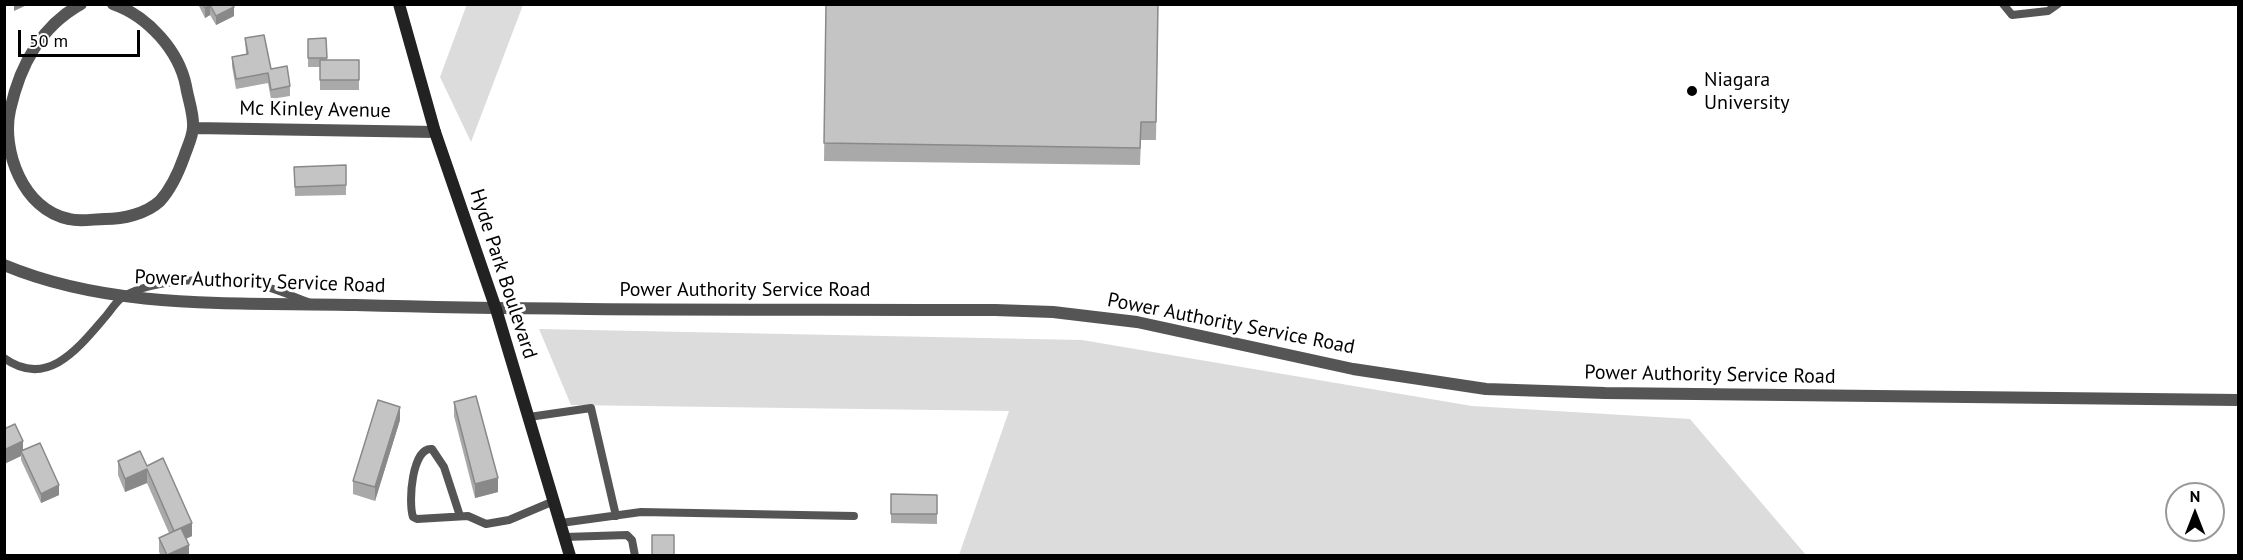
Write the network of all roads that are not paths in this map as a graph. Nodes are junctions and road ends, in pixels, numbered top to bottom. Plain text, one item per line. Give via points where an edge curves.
1 (81, 4) edge
2 (113, 4) edge
3 (399, 4) edge
4 (2003, 4) edge
5 (2058, 4) edge
6 (6, 122) edge
7 (194, 128) junction
8 (435, 132) junction
9 (5, 266) edge
10 (123, 296) junction
11 (315, 304) junction
12 (496, 309) junction
13 (4, 358) edge
14 (2238, 400) edge
15 (529, 417) junction
16 (554, 501) junction
17 (460, 516) junction
18 (616, 516) junction
19 (854, 516) dead end
20 (561, 524) junction
21 (565, 537) junction
22 (570, 555) edge
23 (635, 555) edge

1 - 6 street via 41,36 17,79
2 - 7 street via 145,22 166,43 183,75
3 - 8 main road, Hyde Park Boulevard
4 - 5 lane via 2012,15 2048,10
6 - 7 street via 12,160 23,183 37,204 68,219 126,219 159,201 180,168
7 - 8 street, Mc Kinley Avenue
8 - 12 main road, Hyde Park Boulevard
9 - 10 street, Power Authority Service Road via 69,288
10 - 11 street, Power Authority Service Road
10 - 11 lane via 166,281 251,283
10 - 13 lane via 78,348 54,365 31,369
11 - 12 street, Power Authority Service Road
12 - 14 street, Power Authority Service Road via 1053,312 1164,327 1412,380 1543,392
12 - 15 main road, Hyde Park Boulevard
15 - 16 main road, Hyde Park Boulevard
15 - 18 lane via 591,408
16 - 17 lane via 509,520 486,524
16 - 20 main road, Hyde Park Boulevard
17 - 17 lane via 413,517 410,502 417,461 425,449 432,449 440,460
18 - 19 lane via 692,511
18 - 20 lane
20 - 21 main road, Hyde Park Boulevard
21 - 22 main road, Hyde Park Boulevard
21 - 23 lane via 627,535

